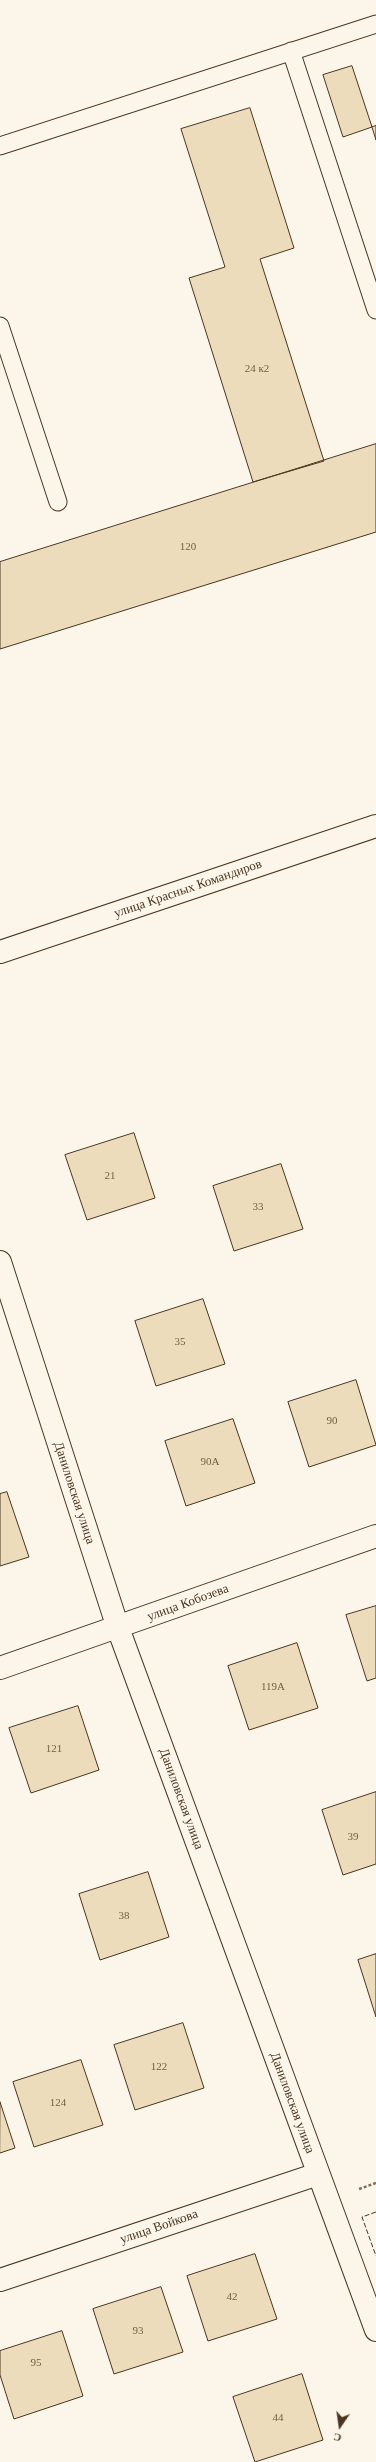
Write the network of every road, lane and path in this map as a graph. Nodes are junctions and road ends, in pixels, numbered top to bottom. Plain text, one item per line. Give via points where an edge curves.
1 (376, 24) edge
2 (291, 52) junction
3 (0, 146) edge
4 (376, 310) edge
5 (0, 326) edge
6 (58, 502) dead end
7 (376, 826) edge
8 (0, 952) edge
9 (0, 1262) edge
10 (376, 1536) edge
11 (118, 1628) junction
12 (0, 1668) edge
13 (318, 2174) junction
14 (0, 2280) edge
15 (376, 2330) edge

1 - 2 lane
2 - 3 lane
2 - 4 lane
5 - 6 lane
7 - 8 street, улица Красных Командиров
9 - 11 street, Даниловская улица
10 - 11 street, улица Кобозева
11 - 12 street, улица Кобозева
11 - 13 street, Даниловская улица
13 - 14 street, улица Войкова
13 - 15 street, Даниловская улица

